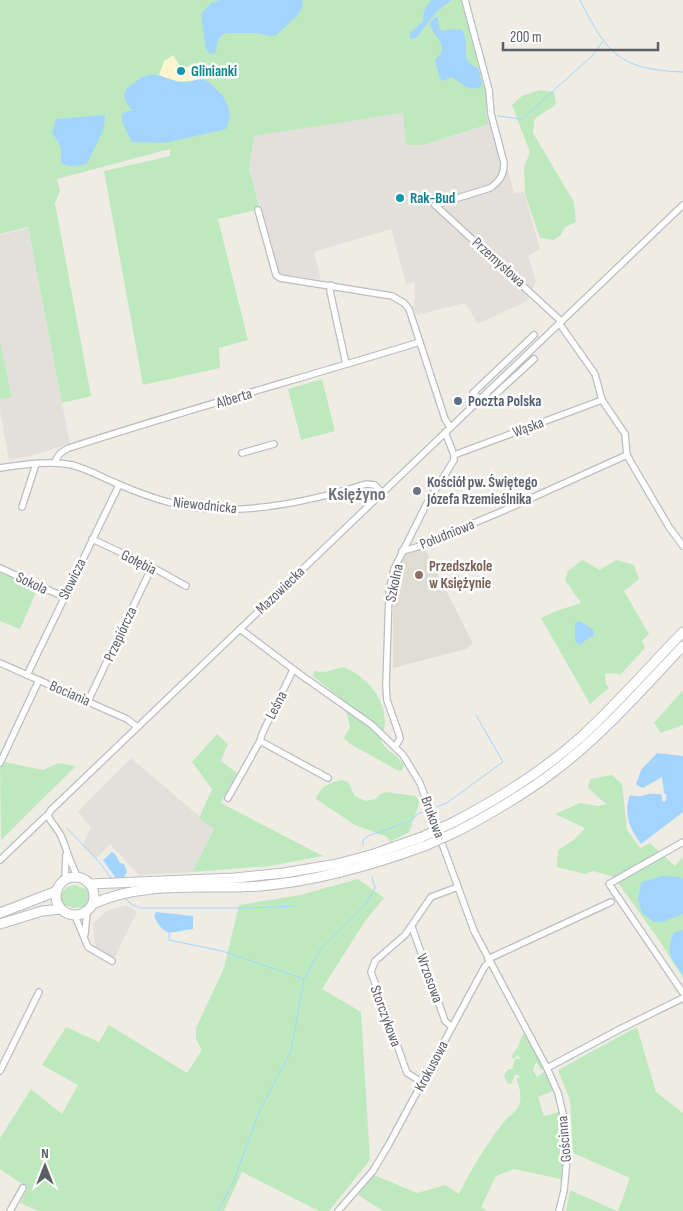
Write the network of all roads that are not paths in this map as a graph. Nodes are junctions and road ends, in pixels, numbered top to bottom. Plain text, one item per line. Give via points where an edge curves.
1 (465, 0) edge
2 (683, 205) edge
3 (258, 210) dead end
4 (331, 285) junction
5 (560, 322) junction
6 (534, 335) dead end
7 (420, 342) junction
8 (534, 359) dead end
9 (346, 364) junction
10 (479, 400) junction
11 (602, 400) junction
12 (450, 427) junction
13 (445, 432) junction
14 (274, 444) dead end
15 (242, 453) dead end
16 (627, 454) junction
17 (454, 455) junction
18 (55, 463) junction
19 (36, 464) junction
20 (0, 468) edge
21 (119, 485) junction
22 (381, 492) junction
23 (22, 508) dead end
24 (92, 539) junction
25 (683, 546) edge
26 (402, 551) junction
27 (152, 567) junction
28 (0, 568) edge
29 (186, 586) dead end
30 (64, 597) junction
31 (240, 629) junction
32 (683, 632) edge
33 (683, 646) edge
34 (0, 663) edge
35 (294, 670) junction
36 (27, 675) junction
37 (39, 680) junction
38 (88, 701) junction
39 (137, 728) junction
40 (260, 740) junction
41 (395, 747) junction
42 (0, 763) edge
43 (328, 778) dead end
44 (228, 798) dead end
45 (48, 815) junction
46 (456, 827) junction
47 (424, 841) junction
48 (683, 842) edge
49 (66, 850) junction
50 (0, 860) edge
51 (78, 877) junction
52 (65, 880) junction
53 (90, 884) junction
54 (458, 887) junction
55 (57, 891) junction
56 (610, 902) dead end
57 (93, 904) junction
58 (61, 909) junction
59 (87, 912) junction
60 (0, 913) edge
61 (75, 916) junction
62 (0, 924) edge
63 (412, 927) junction
64 (85, 939) junction
65 (489, 960) junction
66 (112, 961) dead end
67 (39, 992) dead end
68 (683, 993) edge
69 (683, 998) edge
70 (452, 1027) junction
71 (547, 1068) junction
72 (0, 1071) edge
73 (422, 1082) junction
74 (23, 1188) dead end
75 (10, 1211) edge
76 (338, 1211) edge
77 (559, 1211) edge

1 - 5 street, Przemysłowa via 489,90 504,170 498,183 490,188 435,205
2 - 5 street, Mazowiecka
3 - 4 street via 276,275
4 - 7 street via 398,298 409,309
4 - 9 street
5 - 10 street, Mazowiecka
5 - 11 street, Przemysłowa via 595,374
6 - 10 street via 473,392
7 - 9 street, Alberta
7 - 12 street
8 - 10 street via 485,404
9 - 18 street, Alberta via 68,448 56,457
10 - 12 street, Mazowiecka
11 - 16 street, Przemysłowa via 625,434
11 - 17 street, Wąska
12 - 13 street, Mazowiecka
13 - 17 street
13 - 22 street, Mazowiecka
14 - 15 street
16 - 25 street, Przemysłowa
16 - 26 street, Południowa via 506,510
17 - 26 street, Szkolna via 452,465
18 - 19 street, Niewodnicka
18 - 21 street, Niewodnicka via 81,467
19 - 20 street, Niewodnicka
19 - 23 street
21 - 22 street, Niewodnicka via 183,506 226,509 304,501 366,484 374,485
21 - 24 street, Słowicza
22 - 31 street, Mazowiecka
24 - 27 street, Gołębia
24 - 30 street, Słowicza
26 - 41 street, Szkolna via 389,592 386,686 400,739
27 - 29 street, Gołębia
27 - 38 street, Przepiórcza
28 - 30 street, Sokola
30 - 36 street, Słowicza
31 - 35 street, Brukowa
31 - 39 street, Mazowiecka
32 - 46 main road via 568,748
33 - 46 main road via 613,719 553,773 521,795
34 - 36 street, Bociania
35 - 40 street, Leśna
35 - 41 street, Brukowa via 372,725
36 - 37 street, Bociania
37 - 38 street, Bociania
37 - 42 street
38 - 39 street, Bociania via 127,718
39 - 45 street, Mazowiecka
40 - 43 street
40 - 44 street, Leśna
41 - 54 street, Brukowa via 420,783
45 - 49 street
45 - 50 street, Mazowiecka
46 - 47 main road, bridge
47 - 53 main road via 284,874
47 - 57 main road via 374,864 310,879 260,886 136,891 104,898
48 - 68 street via 609,884
49 - 51 street
49 - 52 street
51 - 52 main road
51 - 53 main road
52 - 55 main road
53 - 57 main road via 95,896
54 - 63 street, Storczykowa via 430,897
54 - 65 street, Brukowa
55 - 58 main road
55 - 60 main road
56 - 65 street
57 - 59 main road
58 - 61 main road
58 - 62 main road via 33,913
59 - 61 main road
59 - 64 street
61 - 64 street
63 - 70 street, Wrzosowa via 445,1021
63 - 73 street, Storczykowa via 375,960 371,972 407,1072
64 - 66 street via 91,950
65 - 70 street, Krokusowa
65 - 71 street, Brukowa
67 - 72 street
69 - 71 street
70 - 73 street, Krokusowa
71 - 77 street, Gościnna via 558,1093 568,1146
73 - 76 street, Krokusowa via 372,1171
74 - 75 street

